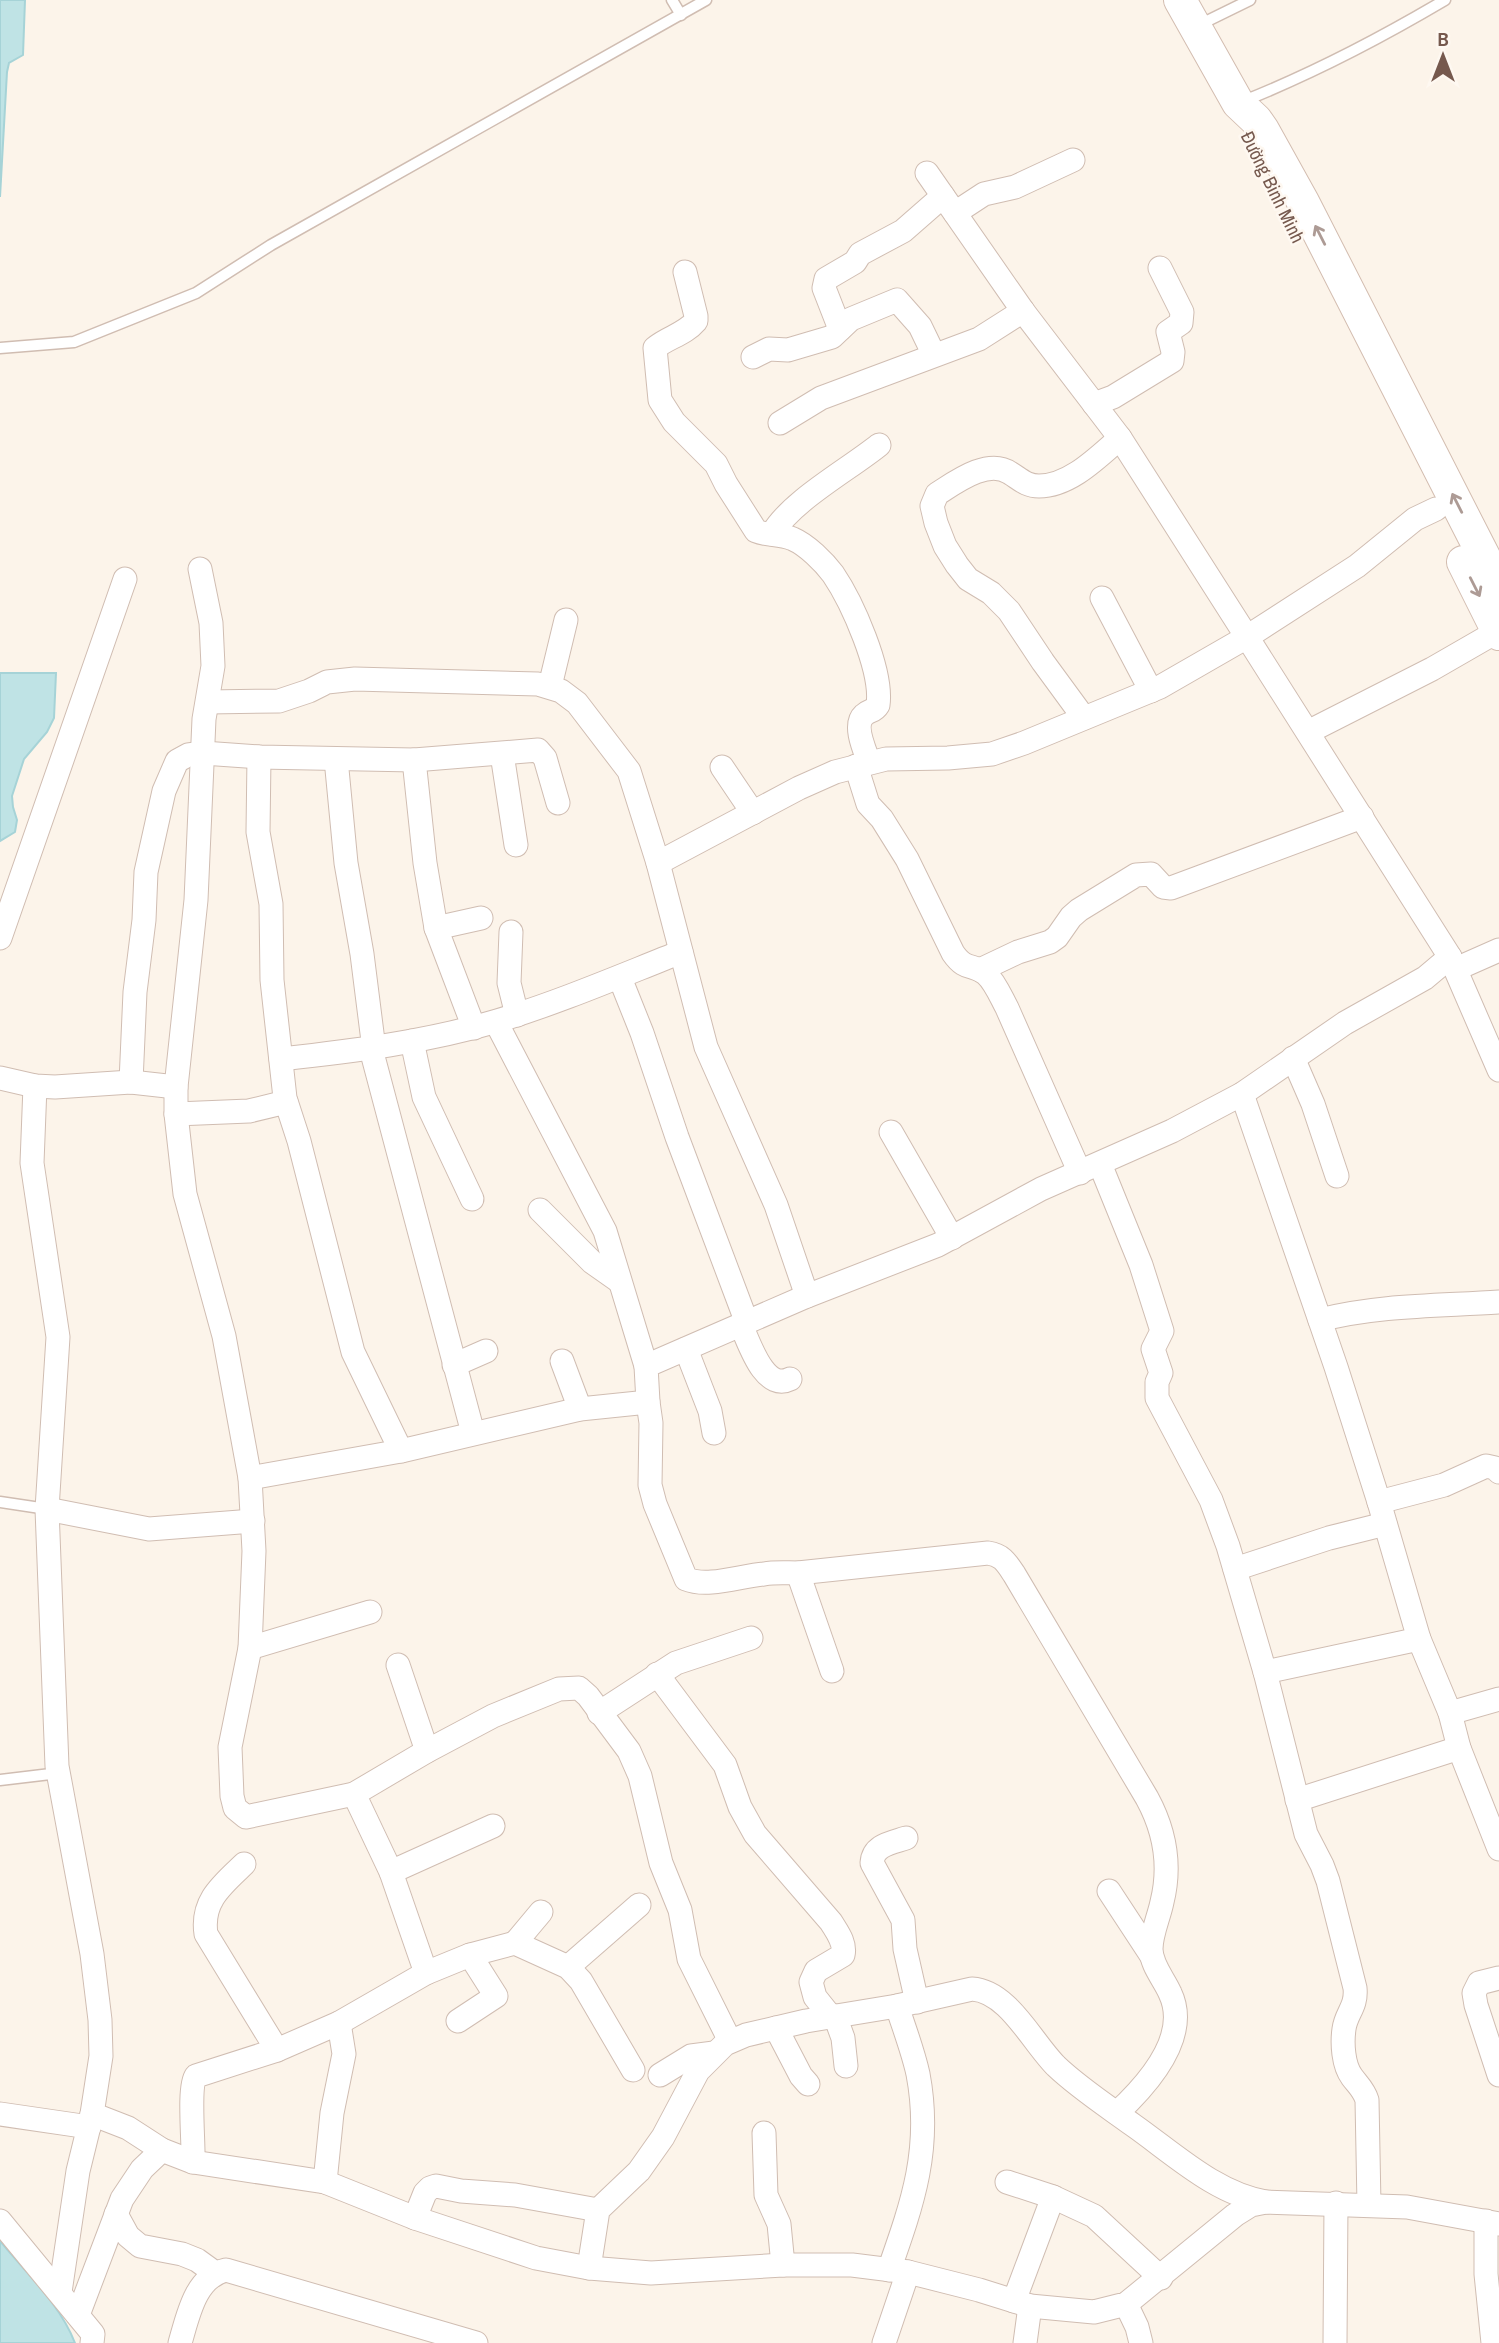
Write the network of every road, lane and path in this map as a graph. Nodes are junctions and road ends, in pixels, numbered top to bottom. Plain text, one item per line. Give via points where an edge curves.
1 (672, 0) edge
2 (706, 0) edge
3 (1250, 0) edge
4 (1445, 0) edge
5 (1187, 14) edge
6 (681, 15) junction
7 (1241, 106) junction
8 (1073, 160) dead end
9 (927, 173) dead end
10 (949, 204) junction
11 (1160, 268) dead end
12 (685, 272) dead end
13 (1023, 311) junction
14 (840, 329) junction
15 (0, 348) edge
16 (934, 355) junction
17 (753, 357) dead end
18 (1094, 404) junction
19 (780, 423) dead end
20 (1120, 438) junction
21 (879, 445) dead end
22 (1436, 509) junction
23 (772, 534) junction
24 (1463, 540) junction
25 (200, 569) dead end
26 (125, 579) dead end
27 (1499, 586) edge
28 (1102, 598) dead end
29 (566, 620) dead end
30 (1498, 632) edge
31 (1247, 637) junction
32 (550, 686) junction
33 (1151, 691) junction
34 (208, 702) junction
35 (1084, 718) junction
36 (1308, 732) junction
37 (202, 753) junction
38 (502, 754) junction
39 (259, 757) junction
40 (336, 759) junction
41 (414, 760) junction
42 (862, 764) junction
43 (722, 767) dead end
44 (558, 803) dead end
45 (753, 813) junction
46 (1362, 817) junction
47 (516, 845) dead end
48 (658, 863) junction
49 (481, 918) dead end
50 (436, 928) junction
51 (511, 932) dead end
52 (0, 938) edge
53 (1499, 950) edge
54 (681, 952) junction
55 (1453, 963) junction
56 (980, 970) junction
57 (620, 978) junction
58 (495, 1021) junction
59 (412, 1041) junction
60 (372, 1049) junction
61 (1293, 1058) junction
62 (281, 1059) junction
63 (1499, 1070) edge
64 (0, 1078) edge
65 (131, 1082) junction
66 (35, 1086) junction
67 (176, 1087) junction
68 (1242, 1094) junction
69 (286, 1101) junction
70 (176, 1114) junction
71 (891, 1132) dead end
72 (1090, 1169) junction
73 (1337, 1177) dead end
74 (471, 1199) dead end
75 (540, 1210) dead end
76 (952, 1238) junction
77 (619, 1281) junction
78 (807, 1297) junction
79 (1499, 1302) edge
80 (1320, 1320) junction
81 (744, 1324) junction
82 (686, 1349) junction
83 (486, 1351) dead end
84 (562, 1361) dead end
85 (454, 1364) junction
86 (646, 1366) junction
87 (790, 1379) dead end
88 (648, 1402) junction
89 (580, 1409) junction
90 (473, 1433) junction
91 (714, 1433) dead end
92 (401, 1451) junction
93 (1499, 1472) edge
94 (250, 1478) junction
95 (0, 1502) edge
96 (47, 1509) junction
97 (1382, 1513) junction
98 (253, 1521) junction
99 (1235, 1569) junction
100 (797, 1573) junction
101 (370, 1612) dead end
102 (751, 1638) dead end
103 (1419, 1639) junction
104 (250, 1648) junction
105 (398, 1665) dead end
106 (832, 1671) dead end
107 (1265, 1672) junction
108 (657, 1674) junction
109 (1499, 1699) edge
110 (599, 1713) junction
111 (1450, 1713) junction
112 (1460, 1748) junction
113 (428, 1751) junction
114 (59, 1773) junction
115 (0, 1780) edge
116 (354, 1794) junction
117 (1297, 1800) junction
118 (494, 1826) dead end
119 (906, 1838) dead end
120 (1499, 1849) edge
121 (244, 1864) dead end
122 (391, 1872) junction
123 (1109, 1891) dead end
124 (639, 1905) dead end
125 (541, 1912) dead end
126 (591, 1938) dead end
127 (515, 1943) junction
128 (470, 1955) junction
129 (1151, 1955) junction
130 (565, 1966) junction
131 (426, 1973) junction
132 (1499, 1978) edge
133 (907, 2004) junction
134 (833, 2017) junction
135 (458, 2021) dead end
136 (339, 2023) junction
137 (776, 2028) junction
138 (723, 2047) junction
139 (277, 2050) junction
140 (846, 2066) dead end
141 (633, 2070) dead end
142 (660, 2075) dead end
143 (1499, 2075) edge
144 (808, 2084) dead end
145 (1117, 2113) junction
146 (0, 2114) edge
147 (91, 2121) junction
148 (764, 2133) dead end
149 (162, 2150) junction
150 (193, 2162) junction
151 (325, 2182) junction
152 (1007, 2182) dead end
153 (1053, 2197) junction
154 (1266, 2202) junction
155 (1336, 2203) junction
156 (1368, 2204) junction
157 (598, 2210) junction
158 (116, 2214) junction
159 (415, 2218) junction
160 (0, 2221) edge
161 (1492, 2223) edge
162 (783, 2265) junction
163 (589, 2269) junction
164 (898, 2271) junction
165 (215, 2273) junction
166 (1161, 2278) junction
167 (60, 2292) junction
168 (1022, 2303) junction
169 (1126, 2304) junction
170 (1494, 2308) edge
171 (78, 2315) junction
172 (92, 2343) edge
173 (180, 2343) edge
174 (476, 2343) edge
175 (884, 2343) edge
176 (1025, 2343) edge
177 (1141, 2343) edge
178 (1335, 2343) edge
179 (1493, 2343) edge

1 - 6 lane
2 - 6 lane
3 - 5 lane
4 - 7 lane
5 - 7 main road
6 - 15 lane via 271,245 196,293 74,342
7 - 22 main road, Đường Binh Minh via 1250,150
24 -> 7 main road, Đường Binh Minh via 1303,202 1263,130
8 - 10 street via 1015,187
9 - 10 street
10 - 13 street
10 - 14 street via 860,254 826,279 824,288
11 - 18 street via 1182,312 1181,323 1168,332 1172,361
12 - 23 street via 696,321 683,334 655,348 660,400 674,422 716,464 752,526 762,534
13 - 16 street via 979,339
13 - 18 street
14 - 16 street via 897,300 920,326
14 - 17 street via 832,337 788,350 769,349
16 - 19 street via 821,398
18 - 20 street
20 - 31 street
20 - 35 street via 1060,482 1029,485 992,467 937,494 933,506 940,534 957,565 1009,611
21 - 23 street via 792,509
22 - 24 main road, Đường Binh Minh
22 - 31 street
23 - 42 street via 794,539 824,565 859,624 873,660 879,699 876,709 860,721
24 - 27 main road, Đường Binh Minh
24 -> 30 main road, Đường Binh Minh
25 - 34 street via 214,647
26 - 52 street
28 - 33 street
29 - 32 street
30 - 36 street
31 - 33 street
31 - 36 street
32 - 34 street via 355,679 327,682 279,701
32 - 48 street via 576,703 625,763
33 - 35 street
34 - 37 street
35 - 42 street via 992,754
36 - 46 street
37 - 39 street
37 - 65 street via 182,757 173,766 146,872
37 - 67 street via 196,900
38 - 41 street
38 - 44 street via 542,752
38 - 47 street
39 - 40 street
39 - 62 street via 258,832 271,904 272,980
40 - 41 street
40 - 60 street
41 - 50 street
42 - 45 street via 818,779
42 - 56 street via 868,804 902,850 960,964
43 - 45 street
45 - 48 street
46 - 55 street
46 - 56 street via 1171,888 1163,887 1152,874 1136,875 1079,910 1057,937
48 - 54 street
49 - 50 street
50 - 58 street
51 - 58 street via 509,983
53 - 55 street
54 - 57 street
54 - 78 street via 706,1047 776,1205
55 - 61 street via 1345,1023
55 - 63 street
56 - 72 street via 994,984
57 - 58 street
57 - 81 street
58 - 59 street
58 - 77 street via 605,1231
59 - 60 street
59 - 74 street via 424,1097
60 - 62 street
60 - 85 street
61 - 68 street
61 - 73 street
62 - 69 street
64 - 66 street
65 - 66 street
65 - 67 street
66 - 96 street via 32,1163 58,1337
67 - 70 street
68 - 72 street
68 - 80 street
69 - 70 street via 249,1111
69 - 92 street via 353,1352
70 - 94 street via 185,1194 224,1336
71 - 76 street
72 - 76 street via 1015,1202
72 - 99 street via 1141,1265 1162,1331 1153,1349 1161,1373 1157,1398 1211,1500
75 - 77 street via 592,1262
76 - 78 street
77 - 86 street
78 - 81 street
79 - 80 street via 1411,1307
80 - 97 street
81 - 82 street
81 - 87 street via 761,1370 778,1380
82 - 86 street
82 - 91 street
83 - 85 street
84 - 89 street
85 - 90 street
86 - 88 street
88 - 89 street
88 - 100 street via 650,1485 686,1579 702,1583
89 - 90 street
90 - 92 street
92 - 94 street
93 - 97 street via 1486,1466
94 - 98 street
95 - 96 lane
96 - 98 street via 149,1529
96 - 114 street
97 - 99 street via 1329,1538
97 - 103 street
98 - 104 street
99 - 107 street
100 - 106 street
100 - 129 street via 988,1553 1004,1558 1147,1798 1162,1832 1166,1881
101 - 104 street
102 - 108 street via 691,1657
103 - 107 street
103 - 111 street
104 - 116 street via 230,1747 229,1779 235,1808 246,1817
105 - 113 street
107 - 117 street
108 - 110 street
108 - 134 street via 725,1765 755,1834 839,1935 842,1955 816,1970 811,1982 815,1997
109 - 111 street
110 - 113 street via 579,1688 558,1689
110 - 138 street via 629,1751 640,1776 661,1863 680,1910 689,1959
111 - 112 street
112 - 117 street
112 - 120 street
113 - 116 street
114 - 115 lane
114 - 147 street via 100,2020 102,2056
116 - 122 street
117 - 156 street via 1306,1835 1330,1888 1355,1988 1356,2002 1344,2030 1345,2061 1367,2100
118 - 122 street
119 - 133 street via 883,1846 873,1854 872,1863 902,1920
121 - 139 street via 208,1904 205,1934
122 - 131 street
123 - 129 street
124 - 130 street
125 - 127 street
126 - 130 street
127 - 128 street
127 - 130 street
128 - 131 street
128 - 135 street via 496,1996
129 - 145 street via 1174,2003 1173,2034 1159,2065
130 - 141 street via 581,1981
131 - 136 street
132 - 143 street via 1479,1983 1474,1993
133 - 134 street
133 - 145 street via 972,1989 996,1996 1057,2067
133 - 164 street via 922,2117 922,2154
134 - 137 street
134 - 140 street via 843,2038
136 - 139 street
136 - 151 street via 344,2054
137 - 138 street via 746,2035
137 - 144 street
138 - 142 street via 691,2056
138 - 157 street via 698,2071 639,2171
139 - 150 street via 207,2071 192,2081
145 - 154 street via 1214,2181
146 - 147 street
147 - 149 street via 128,2128
147 - 167 street via 78,2171
148 - 162 street via 766,2195 779,2224
149 - 150 street
149 - 158 street via 131,2183
150 - 151 street
151 - 159 street
152 - 153 street
153 - 166 street via 1094,2216
153 - 168 street
154 - 155 street
154 - 166 street via 1235,2215
155 - 156 street
155 - 178 street
156 - 161 street
157 - 159 street via 436,2186 425,2193
157 - 163 street
158 - 165 street via 128,2236 140,2246 182,2254
158 - 171 street
159 - 163 street via 536,2258
160 - 167 street
161 - 170 street
162 - 163 street via 651,2273
162 - 164 street via 852,2265
164 - 168 street
164 - 175 street
165 - 173 street via 202,2286
165 - 174 street via 235,2272
166 - 169 street
167 - 171 street
168 - 169 street via 1094,2312
168 - 176 street
169 - 177 street
170 - 179 street
171 - 172 street via 93,2334

